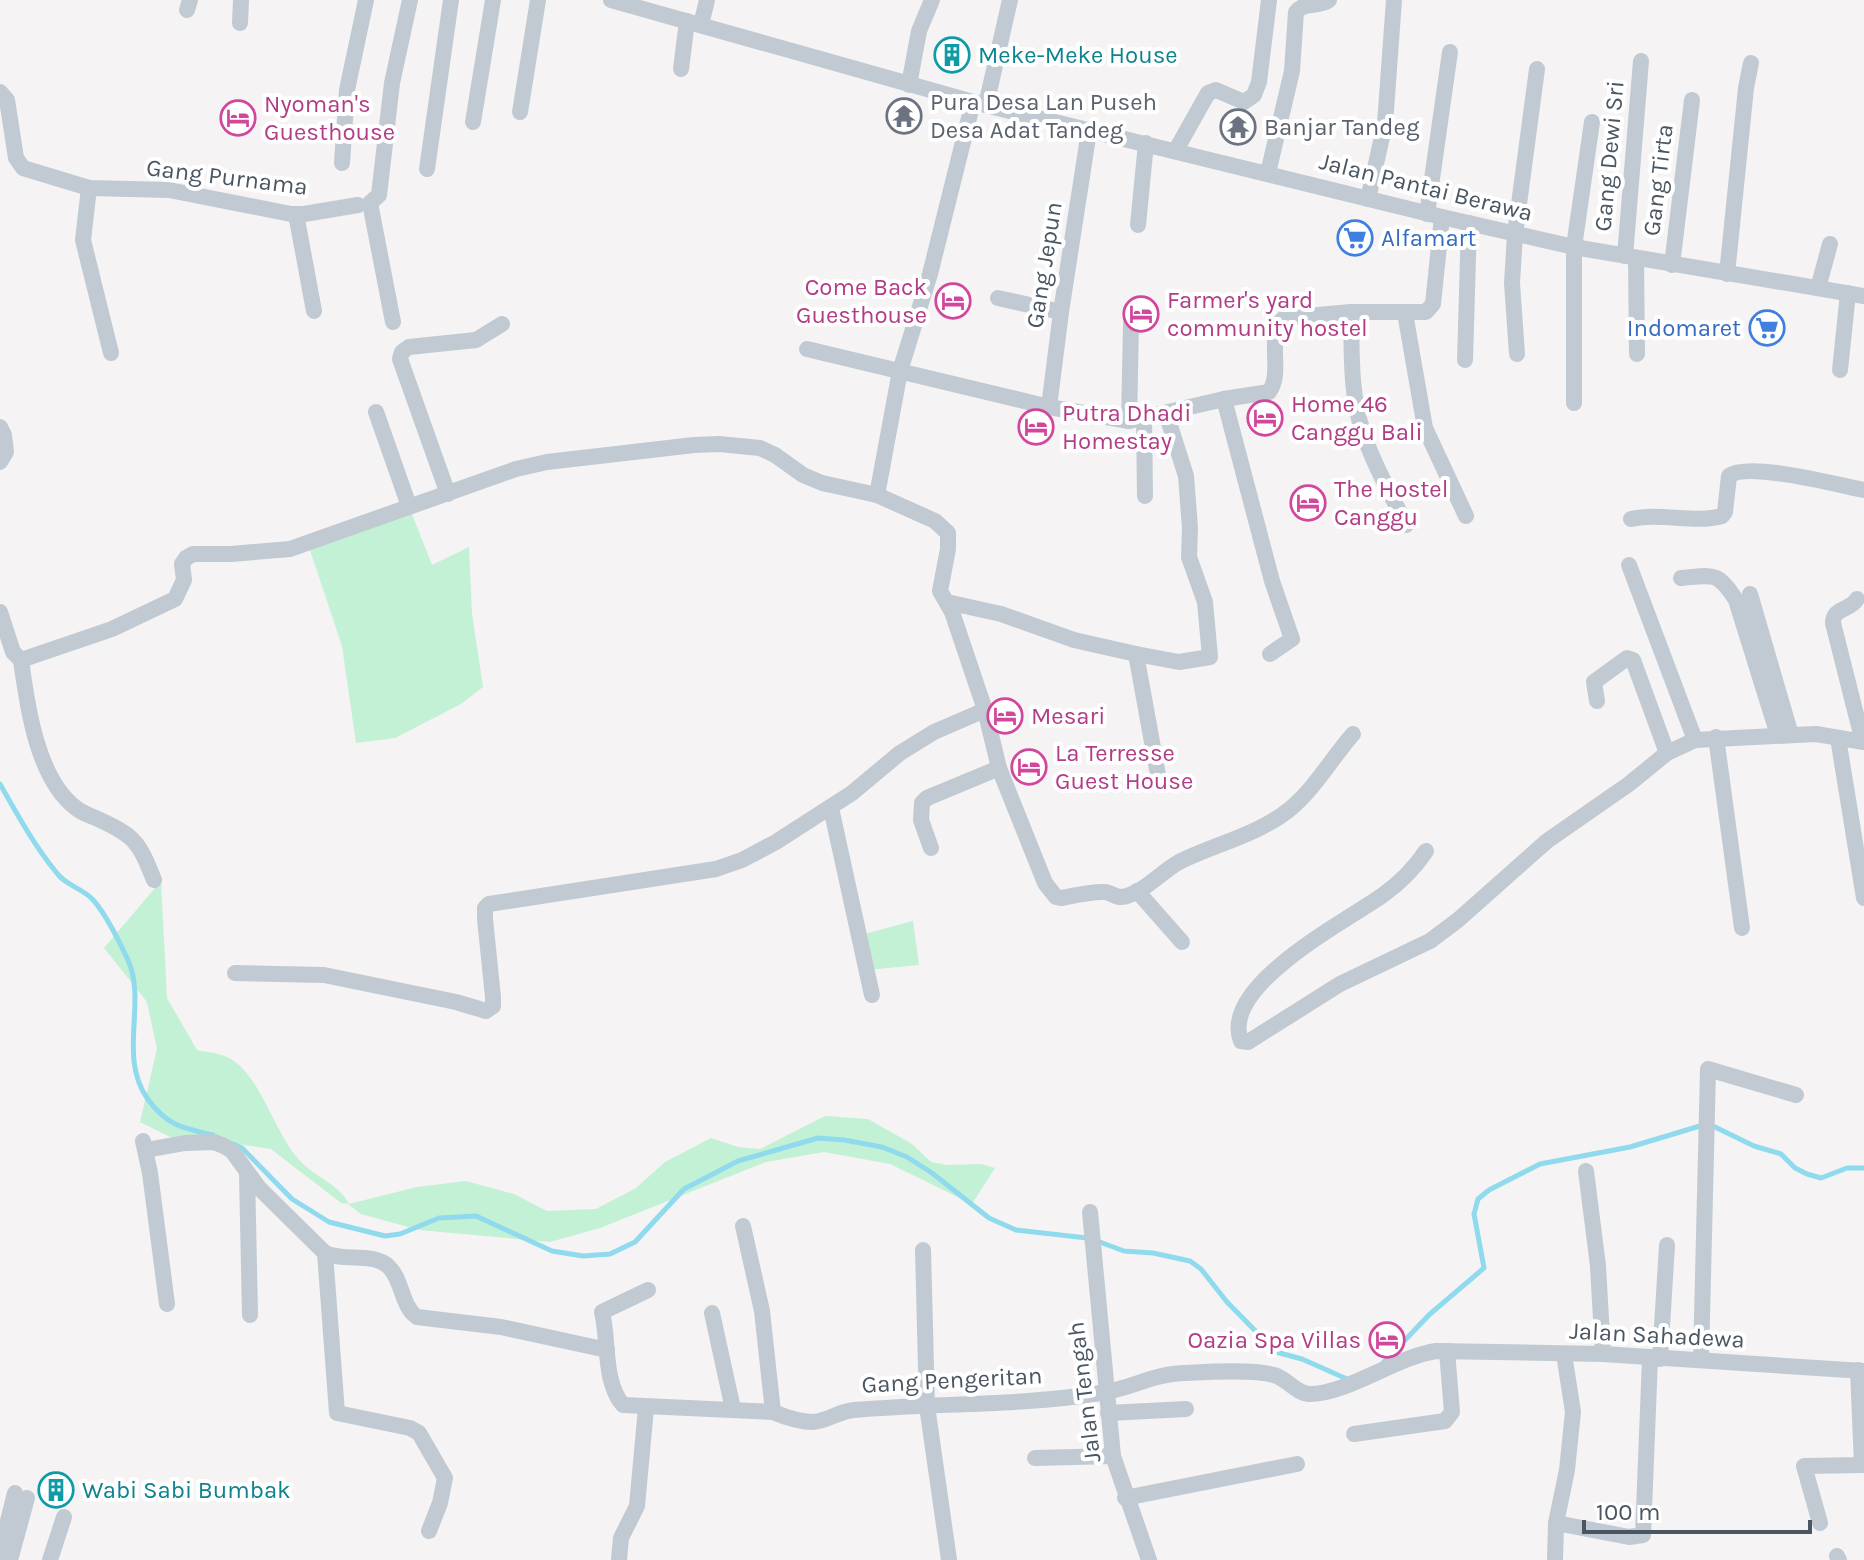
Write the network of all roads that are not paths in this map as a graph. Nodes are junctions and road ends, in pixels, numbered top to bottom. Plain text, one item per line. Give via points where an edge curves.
1 (241, 0) edge
2 (366, 0) edge
3 (410, 0) edge
4 (451, 0) edge
5 (493, 0) edge
6 (538, 0) edge
7 (611, 0) edge
8 (707, 0) edge
9 (932, 0) edge
10 (1010, 0) edge
11 (1269, 0) edge
12 (1329, 0) edge
13 (1394, 0) edge
14 (240, 23) dead end
15 (694, 23) junction
16 (1450, 52) dead end
17 (1641, 61) dead end
18 (1751, 63) dead end
19 (681, 69) dead end
20 (1537, 69) dead end
21 (909, 85) junction
22 (0, 92) edge
23 (1692, 100) dead end
24 (980, 104) junction
25 (520, 112) dead end
26 (473, 122) dead end
27 (1592, 122) dead end
28 (1089, 131) junction
29 (1146, 143) junction
30 (1176, 150) junction
31 (342, 163) dead end
32 (427, 169) dead end
33 (1268, 173) junction
34 (89, 188) junction
35 (1368, 199) junction
36 (358, 205) dead end
37 (296, 214) junction
38 (1435, 216) junction
39 (1469, 223) junction
40 (1138, 225) dead end
41 (1515, 234) junction
42 (1830, 244) dead end
43 (1574, 247) junction
44 (1631, 257) junction
45 (1672, 265) junction
46 (1727, 274) junction
47 (1818, 288) junction
48 (1856, 295) edge
49 (998, 298) dead end
50 (314, 311) dead end
51 (1061, 312) junction
52 (1351, 312) junction
53 (1405, 313) junction
54 (393, 322) dead end
55 (502, 324) dead end
56 (1131, 324) dead end
57 (807, 349) dead end
58 (111, 353) dead end
59 (1517, 354) dead end
60 (1637, 354) dead end
61 (1465, 360) dead end
62 (1840, 370) dead end
63 (900, 371) junction
64 (1224, 399) junction
65 (1574, 403) dead end
66 (1049, 407) junction
67 (376, 412) dead end
68 (1166, 413) junction
69 (1137, 419) junction
70 (0, 427) edge
71 (0, 462) edge
72 (1864, 490) edge
73 (448, 494) junction
74 (877, 495) junction
75 (1145, 496) dead end
76 (409, 506) junction
77 (1466, 516) dead end
78 (1631, 519) dead end
79 (1406, 525) dead end
80 (1629, 565) dead end
81 (1681, 578) dead end
82 (1750, 594) dead end
83 (1857, 599) dead end
84 (947, 602) junction
85 (0, 612) edge
86 (1136, 654) junction
87 (1270, 654) dead end
88 (21, 660) junction
89 (1597, 701) dead end
90 (985, 710) junction
91 (1353, 734) dead end
92 (1784, 735) junction
93 (1716, 737) junction
94 (1838, 738) junction
95 (1695, 740) junction
96 (1864, 742) edge
97 (1667, 753) junction
98 (999, 768) junction
99 (1158, 775) dead end
100 (831, 808) junction
101 (931, 848) dead end
102 (1426, 851) dead end
103 (154, 880) dead end
104 (1137, 891) junction
105 (1864, 898) edge
106 (1742, 928) dead end
107 (1182, 942) dead end
108 (235, 973) dead end
109 (872, 995) dead end
110 (1796, 1095) dead end
111 (1586, 1171) dead end
112 (247, 1173) junction
113 (1090, 1212) dead end
114 (743, 1226) dead end
115 (1667, 1245) dead end
116 (923, 1250) dead end
117 (325, 1253) junction
118 (648, 1290) dead end
119 (167, 1304) dead end
120 (712, 1313) dead end
121 (250, 1315) dead end
122 (607, 1350) junction
123 (1447, 1351) junction
124 (1564, 1354) junction
125 (1603, 1354) junction
126 (1655, 1359) junction
127 (1701, 1360) junction
128 (1861, 1370) edge
129 (1106, 1392) junction
130 (927, 1406) junction
131 (646, 1408) junction
132 (733, 1409) junction
133 (1186, 1409) dead end
134 (773, 1412) junction
135 (1108, 1413) junction
136 (1354, 1434) dead end
137 (1113, 1456) junction
138 (1035, 1458) dead end
139 (1297, 1464) dead end
140 (1125, 1498) junction
141 (64, 1517) dead end
142 (1556, 1523) junction
143 (1820, 1523) dead end
144 (429, 1531) dead end
145 (0, 1553) edge
146 (10, 1560) edge
147 (50, 1560) edge
148 (619, 1560) edge
149 (949, 1560) edge
150 (1149, 1560) edge
151 (1555, 1560) edge

1 - 14 street
2 - 31 street via 347,90
3 - 54 street via 392,83 379,195 370,203
4 - 32 street
5 - 26 street
6 - 25 street
7 - 15 street, Jalan Pantai Berawa
8 - 15 street
9 - 21 street via 919,31
10 - 24 street
11 - 30 street via 1254,95 1244,102 1216,90 1208,93
12 - 33 street via 1296,12 1292,71
13 - 35 street via 1385,124
15 - 19 street
15 - 21 street, Jalan Pantai Berawa
16 - 38 street
17 - 44 street, Gang Dewi Sri
18 - 46 street
20 - 41 street
21 - 24 street, Jalan Pantai Berawa
22 - 34 street, Gang Purnama via 7,100 18,164
23 - 45 street, Gang Tirta
24 - 28 street, Jalan Pantai Berawa
24 - 63 street
27 - 43 street
28 - 29 street, Jalan Pantai Berawa
28 - 51 street, Gang Jepun
29 - 30 street, Jalan Pantai Berawa
29 - 40 street
30 - 33 street, Jalan Pantai Berawa
33 - 35 street, Jalan Pantai Berawa
34 - 37 street, Gang Purnama via 169,190
34 - 58 street via 83,240
35 - 38 street, Jalan Pantai Berawa
36 - 37 street, Gang Purnama
37 - 50 street
38 - 39 street, Jalan Pantai Berawa
38 - 53 street via 1433,304 1426,312
39 - 41 street, Jalan Pantai Berawa
39 - 61 street
41 - 43 street, Jalan Pantai Berawa
41 - 59 street
42 - 47 street
43 - 44 street, Jalan Pantai Berawa
43 - 65 street
44 - 45 street, Jalan Pantai Berawa
44 - 60 street, Gang Dewi Sri
45 - 46 street, Jalan Pantai Berawa
46 - 47 street, Jalan Pantai Berawa
47 - 48 street, Jalan Pantai Berawa
48 - 62 street
49 - 51 street
51 - 66 street, Gang Jepun
52 - 53 street
52 - 64 street via 1280,321 1272,388
52 - 79 street via 1361,426
53 - 77 street via 1425,428
55 - 73 street via 476,340 402,352 402,372
56 - 69 street
57 - 63 street
63 - 66 street
63 - 74 street
64 - 68 street
64 - 87 street via 1292,639
66 - 69 street
67 - 76 street
68 - 69 street
68 - 86 street via 1186,476 1189,557 1205,602 1211,652 1207,659 1179,662
69 - 75 street
70 - 71 street via 6,452
72 - 78 street via 1781,473 1738,472 1729,476 1722,516
73 - 74 street via 547,462 719,444 760,448 822,483
73 - 76 street
74 - 84 street via 935,521 948,533 939,584
76 - 88 street via 290,549 193,554 182,564 184,580 175,599 112,629
80 - 95 street
81 - 92 street via 1713,575 1724,581 1736,600
82 - 92 street
83 - 96 street via 1837,612 1833,623
84 - 86 street
84 - 90 street
85 - 88 street via 13,652
86 - 99 street
88 - 103 street via 40,755 63,795 76,809 139,844
89 - 97 street via 1594,682 1627,658 1633,660
90 - 98 street
90 - 100 street via 900,753
91 - 104 street via 1287,811 1180,862
92 - 93 street
92 - 94 street
93 - 95 street
93 - 106 street
94 - 96 street
94 - 105 street
95 - 97 street
97 - 102 street via 1547,841 1430,941 1340,984 1248,1042 1241,1041 1242,1010 1276,967 1383,896
98 - 101 street via 922,803 921,820
98 - 104 street via 1045,883 1056,897 1103,891 1120,897
100 - 108 street via 742,860 716,869 489,904 485,919 493,1006 486,1011 324,975
100 - 109 street
104 - 107 street
110 - 127 street via 1708,1069
111 - 125 street
112 - 117 street
112 - 119 street via 232,1151 214,1142 144,1145
112 - 121 street
113 - 129 street, Jalan Tengah
114 - 134 street via 762,1311
115 - 126 street
116 - 130 street
117 - 122 street via 387,1265 417,1317 501,1327
117 - 144 street via 337,1413 419,1433 445,1478
118 - 122 street, Gang Pengeritan via 604,1310
120 - 132 street
122 - 131 street, Gang Pengeritan via 619,1402
123 - 124 street, Jalan Sahadewa
123 - 129 street, Jalan Sahadewa via 1417,1355 1309,1394 1267,1373 1157,1376
123 - 136 street via 1452,1412 1445,1421
124 - 125 street, Jalan Sahadewa
124 - 142 street via 1573,1412
125 - 126 street, Jalan Sahadewa
126 - 127 street, Jalan Sahadewa
126 - 142 street via 1643,1535
127 - 128 street, Jalan Sahadewa
128 - 143 street via 1862,1465 1804,1466
129 - 130 street, Gang Pengeritan
129 - 135 street, Jalan Tengah
130 - 134 street, Gang Pengeritan via 850,1410 811,1422
130 - 149 street
131 - 132 street, Gang Pengeritan
131 - 148 street via 637,1506 621,1538
132 - 134 street, Gang Pengeritan
133 - 135 street
135 - 137 street, Jalan Tengah
137 - 138 street
137 - 140 street, Jalan Tengah
139 - 140 street
140 - 150 street, Jalan Tengah
141 - 147 street
142 - 151 street
145 - 146 street via 21,1495

